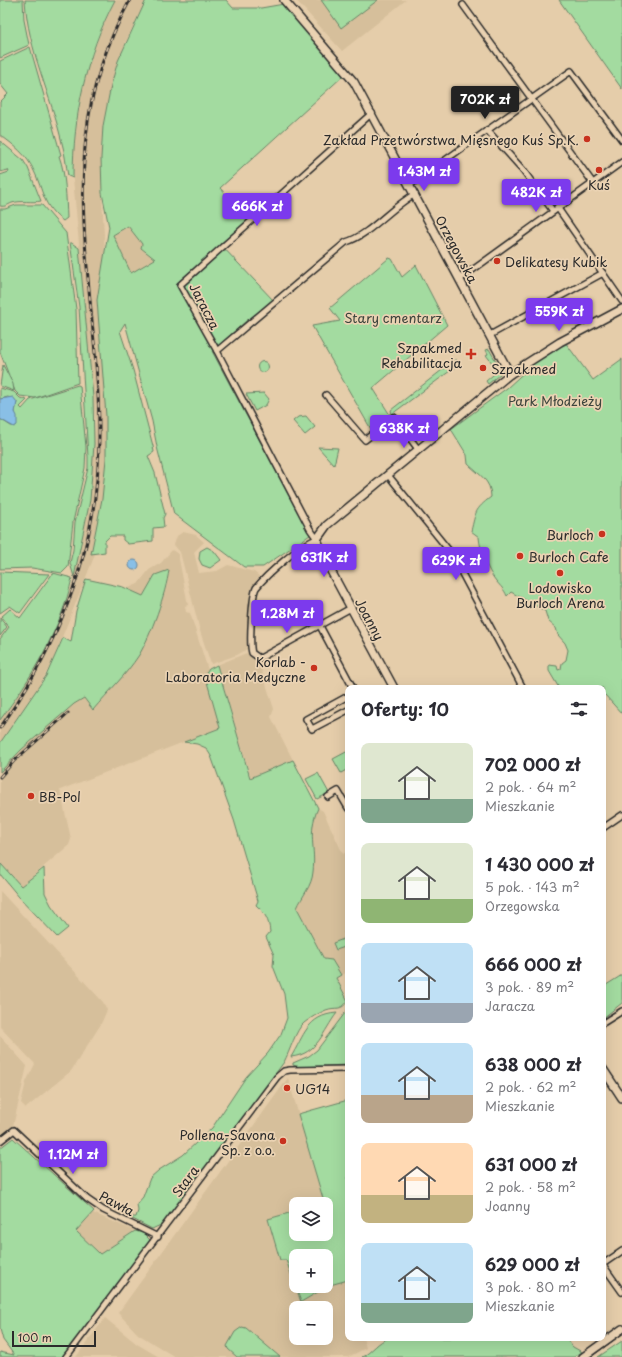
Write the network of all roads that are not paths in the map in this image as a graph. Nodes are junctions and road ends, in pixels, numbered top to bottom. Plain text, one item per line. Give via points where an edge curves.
1 (284, 0) edge
2 (464, 5) dead end
3 (531, 99) junction
4 (372, 113) junction
5 (487, 130) junction
6 (622, 140) edge
7 (622, 162) edge
8 (593, 183) junction
9 (410, 185) junction
10 (415, 194) junction
11 (555, 209) junction
12 (603, 273) junction
13 (460, 279) junction
14 (622, 301) edge
15 (622, 309) edge
16 (490, 335) junction
17 (217, 351) junction
18 (510, 374) junction
19 (326, 394) dead end
20 (418, 449) junction
21 (388, 475) junction
22 (317, 539) junction
23 (351, 608) junction
24 (320, 626) junction
25 (351, 685) edge
26 (392, 685) edge
27 (521, 685) edge
28 (345, 698) edge
29 (345, 712) edge
30 (328, 797) dead end
31 (345, 803) edge
32 (622, 815) edge
33 (606, 826) edge
34 (622, 1010) edge
35 (606, 1022) edge
36 (345, 1069) edge
37 (606, 1074) edge
38 (622, 1098) edge
39 (0, 1141) edge
40 (158, 1237) junction
41 (622, 1251) edge
42 (606, 1263) edge
43 (606, 1269) edge
44 (622, 1292) edge
45 (622, 1329) edge
46 (606, 1340) edge
47 (605, 1341) edge
48 (66, 1357) edge
49 (583, 1357) edge

1 - 4 street, Orzegowska via 347,72
2 - 3 street
3 - 5 street
3 - 6 street via 571,71
3 - 8 street
4 - 9 street, Orzegowska
4 - 17 street, Jaracza via 180,285
5 - 9 street
5 - 11 street
7 - 8 street
8 - 11 street
9 - 10 street, Orzegowska
10 - 13 street, Orzegowska
10 - 17 street via 399,202 357,238 346,242
11 - 12 street
11 - 13 street
12 - 14 street
12 - 16 street
13 - 16 street, Orzegowska
15 - 18 street via 560,342
16 - 18 street, Orzegowska
17 - 22 street
18 - 20 street
19 - 20 street via 365,440 394,417
20 - 21 street
21 - 22 street via 327,525
21 - 27 street via 451,553
22 - 23 street, Joanny via 324,558
22 - 24 street via 300,548 253,593 251,651 254,656 262,657
23 - 24 street
23 - 26 street, Joanny
24 - 25 street
28 - 29 street via 306,719 312,729
30 - 31 street via 338,791
32 - 33 street
34 - 35 street
36 - 40 street, Stara via 290,1070 277,1077
37 - 38 street
39 - 40 street, Pawła via 14,1130 87,1199 103,1210
40 - 48 street, Stara
41 - 42 street
43 - 44 street
45 - 46 street
47 - 49 street

